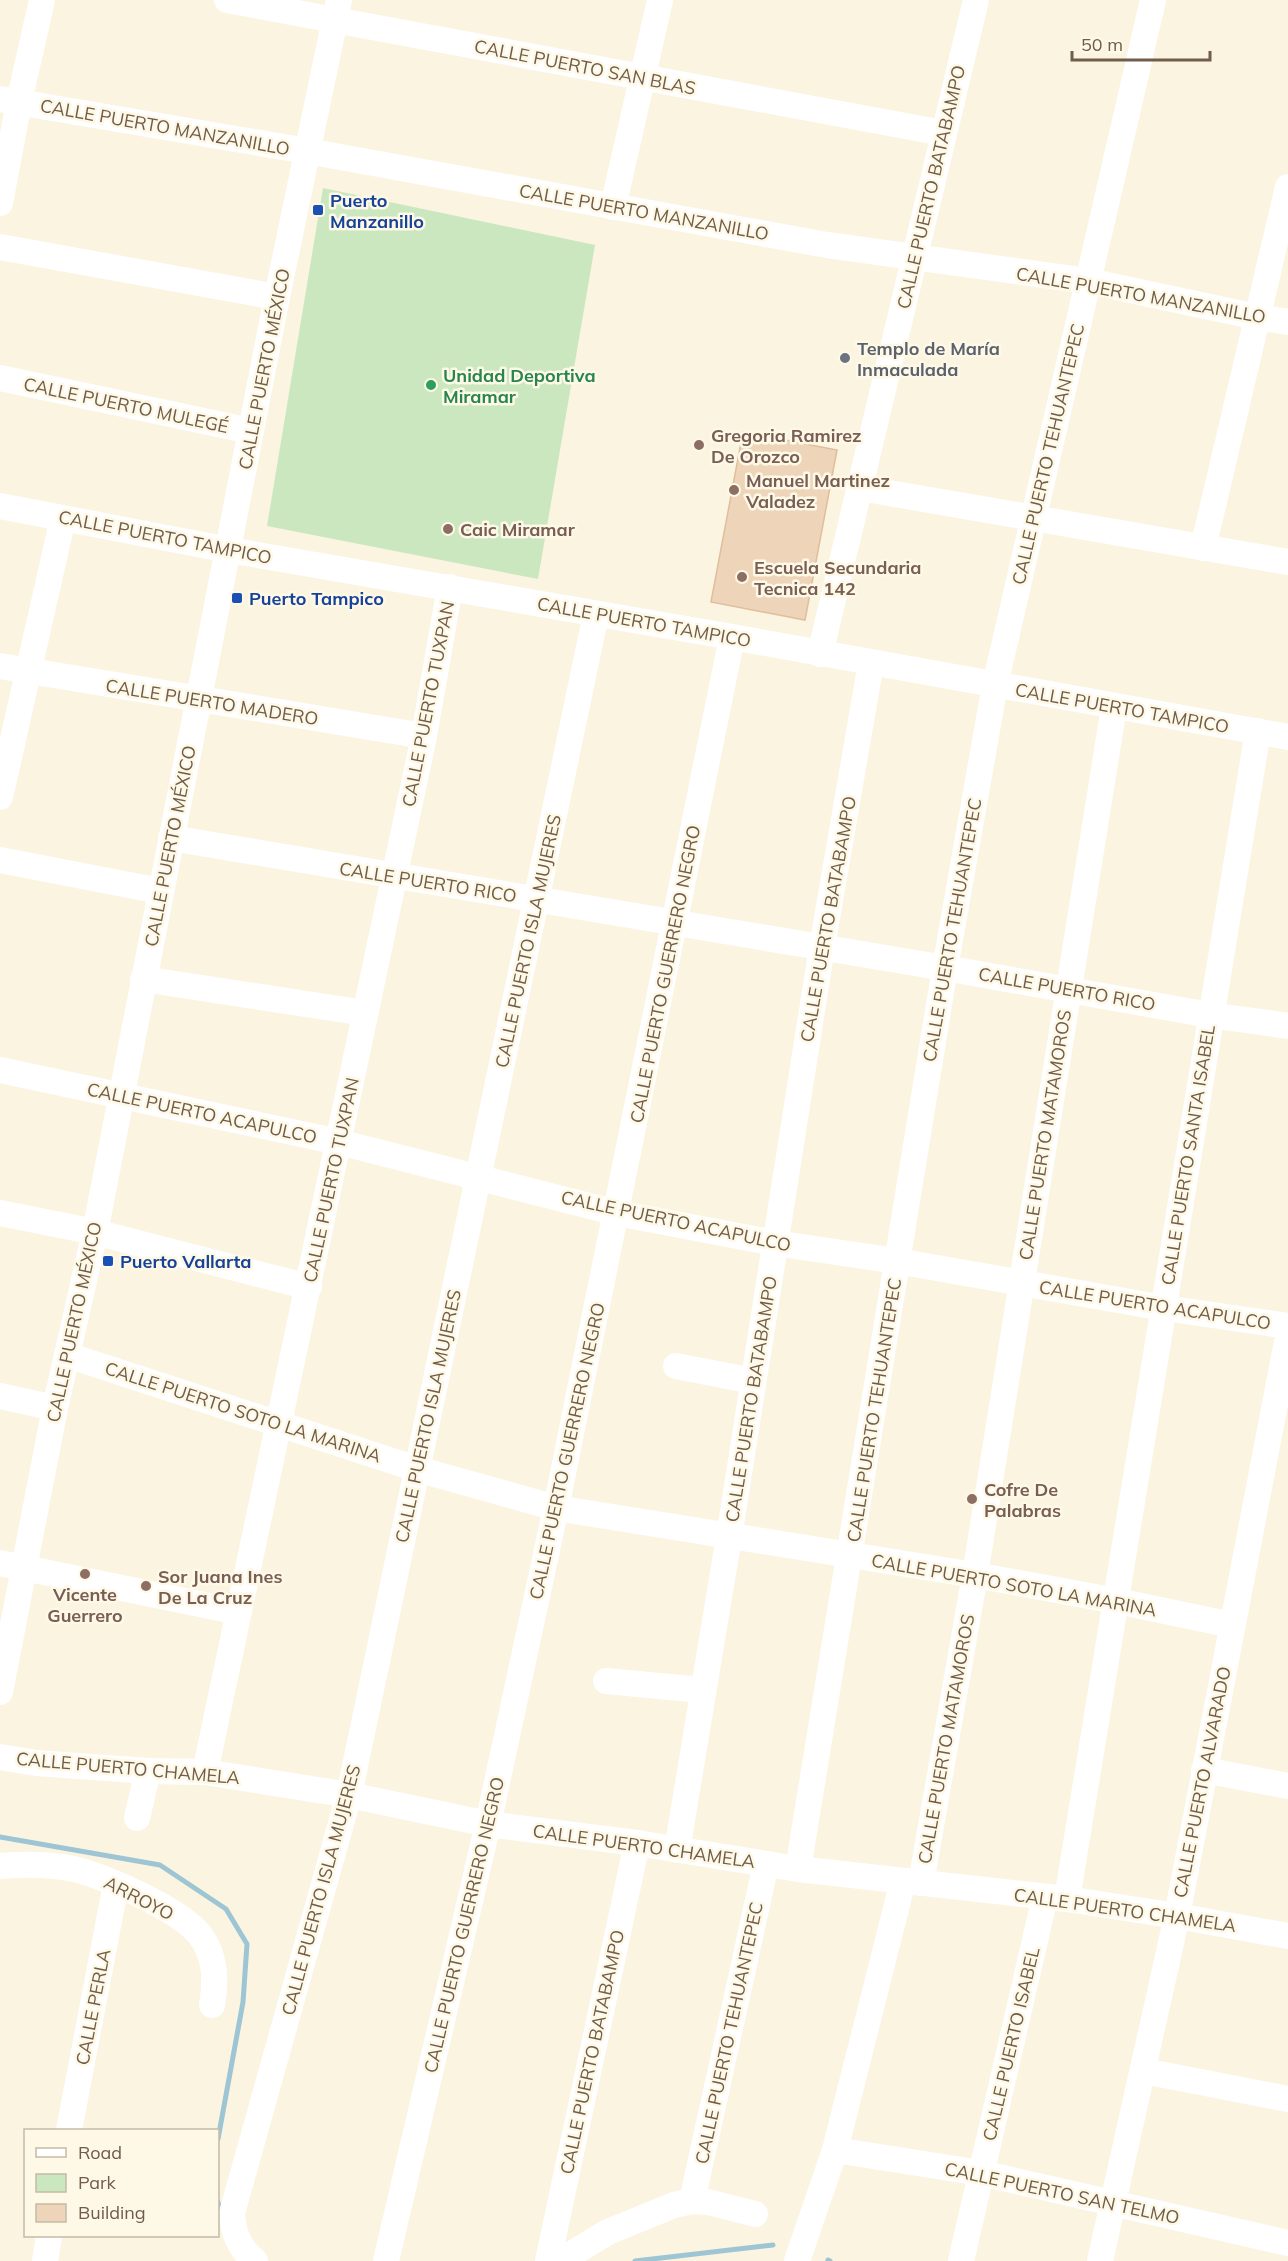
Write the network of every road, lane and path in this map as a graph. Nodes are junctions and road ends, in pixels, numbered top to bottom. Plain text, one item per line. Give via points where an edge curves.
1 (42, 0) edge
2 (227, 0) edge
3 (660, 0) edge
4 (976, 0) edge
5 (1153, 0) edge
6 (337, 9) edge
7 (643, 78) junction
8 (9, 101) edge
9 (943, 133) junction
10 (307, 151) junction
11 (1288, 187) edge
12 (0, 203) edge
13 (613, 207) junction
14 (0, 247) edge
15 (915, 258) junction
16 (1088, 281) junction
17 (277, 297) junction
18 (1257, 317) junction
19 (1288, 322) edge
20 (0, 378) edge
21 (251, 431) junction
22 (860, 488) junction
23 (0, 506) edge
24 (63, 518) junction
25 (1033, 518) junction
26 (1203, 548) junction
27 (228, 550) junction
28 (1288, 562) edge
29 (450, 587) junction
30 (596, 614) junction
31 (732, 637) junction
32 (820, 654) junction
33 (872, 663) junction
34 (0, 666) edge
35 (29, 672) junction
36 (995, 685) junction
37 (200, 700) junction
38 (1114, 707) junction
39 (1258, 731) junction
40 (424, 736) junction
41 (1288, 737) edge
42 (0, 797) edge
43 (171, 838) junction
44 (0, 860) edge
45 (393, 876) junction
46 (160, 891) junction
47 (538, 900) junction
48 (675, 923) junction
49 (822, 947) junction
50 (945, 968) junction
51 (143, 979) junction
52 (1068, 989) junction
53 (365, 1013) junction
54 (1210, 1015) junction
55 (1288, 1026) edge
56 (0, 1070) edge
57 (120, 1096) junction
58 (339, 1142) junction
59 (478, 1176) junction
60 (0, 1213) edge
61 (617, 1213) junction
62 (94, 1232) junction
63 (775, 1243) junction
64 (897, 1261) junction
65 (1020, 1283) junction
66 (309, 1287) junction
67 (1164, 1308) junction
68 (1288, 1326) edge
69 (1288, 1336) edge
70 (67, 1355) junction
71 (676, 1366) dead end
72 (753, 1381) junction
73 (0, 1396) edge
74 (55, 1408) junction
75 (279, 1423) junction
76 (417, 1469) junction
77 (556, 1509) junction
78 (729, 1537) junction
79 (851, 1557) junction
80 (12, 1566) edge
81 (975, 1575) junction
82 (1117, 1601) junction
83 (239, 1612) junction
84 (1232, 1625) junction
85 (606, 1681) dead end
86 (702, 1690) junction
87 (0, 1692) edge
88 (0, 1757) edge
89 (1204, 1770) junction
90 (148, 1771) junction
91 (205, 1772) junction
92 (1288, 1786) edge
93 (349, 1795) junction
94 (137, 1818) dead end
95 (488, 1824) junction
96 (637, 1843) junction
97 (677, 1850) junction
98 (766, 1864) junction
99 (0, 1866) edge
100 (798, 1869) junction
101 (912, 1882) junction
102 (116, 1884) junction
103 (1056, 1898) junction
104 (1177, 1916) junction
105 (1288, 1936) edge
106 (212, 2006) dead end
107 (1144, 2072) junction
108 (1288, 2099) edge
109 (69, 2129) edge
110 (835, 2150) junction
111 (981, 2173) junction
112 (692, 2201) junction
113 (1112, 2204) junction
114 (755, 2214) dead end
115 (50, 2237) edge
116 (1288, 2243) edge
117 (45, 2261) edge
118 (255, 2261) edge
119 (386, 2261) edge
120 (548, 2261) edge
121 (560, 2261) edge
122 (797, 2261) edge
123 (961, 2261) edge
124 (1101, 2261) edge

1 - 8 street
2 - 6 street, CALLE PUERTO SAN BLAS
3 - 7 street
4 - 9 street, CALLE PUERTO BATABAMPO
5 - 16 street, CALLE PUERTO TEHUANTEPEC
6 - 7 street, CALLE PUERTO SAN BLAS
6 - 10 street, CALLE PUERTO MÉXICO
7 - 9 street, CALLE PUERTO SAN BLAS
7 - 13 street
8 - 10 street, CALLE PUERTO MANZANILLO
8 - 12 street
9 - 15 street, CALLE PUERTO BATABAMPO
10 - 13 street, CALLE PUERTO MANZANILLO
10 - 17 street, CALLE PUERTO MÉXICO
11 - 18 street
13 - 15 street, CALLE PUERTO MANZANILLO
14 - 17 street
15 - 16 street, CALLE PUERTO MANZANILLO
15 - 22 street, CALLE PUERTO BATABAMPO
16 - 18 street, CALLE PUERTO MANZANILLO
16 - 25 street, CALLE PUERTO TEHUANTEPEC
17 - 21 street, CALLE PUERTO MÉXICO
18 - 19 street, CALLE PUERTO MANZANILLO
18 - 26 street
20 - 21 street, CALLE PUERTO MULEGÉ
21 - 27 street, CALLE PUERTO MÉXICO
22 - 25 street
22 - 32 street, CALLE PUERTO BATABAMPO
23 - 24 street, CALLE PUERTO TAMPICO
24 - 27 street, CALLE PUERTO TAMPICO
24 - 35 street
25 - 26 street
25 - 36 street, CALLE PUERTO TEHUANTEPEC
26 - 28 street
27 - 29 street, CALLE PUERTO TAMPICO
27 - 37 street, CALLE PUERTO MÉXICO
29 - 30 street, CALLE PUERTO TAMPICO
29 - 40 street, CALLE PUERTO TUXPAN
30 - 31 street, CALLE PUERTO TAMPICO
30 - 47 street, CALLE PUERTO ISLA MUJERES
31 - 32 street, CALLE PUERTO TAMPICO
31 - 48 street, CALLE PUERTO GUERRERO NEGRO
32 - 33 street, CALLE PUERTO TAMPICO
33 - 36 street, CALLE PUERTO TAMPICO
33 - 49 street, CALLE PUERTO BATABAMPO
34 - 35 street, CALLE PUERTO MADERO
35 - 37 street, CALLE PUERTO MADERO
35 - 42 street
36 - 38 street, CALLE PUERTO TAMPICO
36 - 50 street, CALLE PUERTO TEHUANTEPEC
37 - 40 street, CALLE PUERTO MADERO
37 - 43 street, CALLE PUERTO MÉXICO
38 - 39 street, CALLE PUERTO TAMPICO
38 - 52 street, CALLE PUERTO MATAMOROS
39 - 41 street, CALLE PUERTO TAMPICO
39 - 54 street, CALLE PUERTO SANTA ISABEL
40 - 45 street, CALLE PUERTO TUXPAN
43 - 45 street, CALLE PUERTO RICO
43 - 46 street, CALLE PUERTO MÉXICO
44 - 46 street
45 - 47 street, CALLE PUERTO RICO
45 - 53 street, CALLE PUERTO TUXPAN
46 - 51 street, CALLE PUERTO MÉXICO
47 - 48 street, CALLE PUERTO RICO
47 - 59 street, CALLE PUERTO ISLA MUJERES
48 - 49 street, CALLE PUERTO RICO
48 - 61 street, CALLE PUERTO GUERRERO NEGRO
49 - 50 street, CALLE PUERTO RICO
49 - 63 street, CALLE PUERTO BATABAMPO
50 - 52 street, CALLE PUERTO RICO
50 - 64 street, CALLE PUERTO TEHUANTEPEC
51 - 53 street
51 - 57 street, CALLE PUERTO MÉXICO
52 - 54 street, CALLE PUERTO RICO
52 - 65 street, CALLE PUERTO MATAMOROS
53 - 58 street, CALLE PUERTO TUXPAN
54 - 55 street, CALLE PUERTO RICO
54 - 67 street, CALLE PUERTO SANTA ISABEL
56 - 57 street, CALLE PUERTO ACAPULCO
57 - 58 street, CALLE PUERTO ACAPULCO
57 - 62 street, CALLE PUERTO MÉXICO
58 - 59 street, CALLE PUERTO ACAPULCO
58 - 66 street, CALLE PUERTO TUXPAN
59 - 61 street, CALLE PUERTO ACAPULCO
59 - 76 street, CALLE PUERTO ISLA MUJERES
60 - 62 street
61 - 63 street, CALLE PUERTO ACAPULCO
61 - 77 street, CALLE PUERTO GUERRERO NEGRO
62 - 66 street
62 - 70 street, CALLE PUERTO MÉXICO
63 - 64 street, CALLE PUERTO ACAPULCO
63 - 72 street, CALLE PUERTO BATABAMPO
64 - 65 street, CALLE PUERTO ACAPULCO
64 - 79 street, CALLE PUERTO TEHUANTEPEC
65 - 67 street, CALLE PUERTO ACAPULCO
65 - 81 street, CALLE PUERTO MATAMOROS
66 - 75 street, CALLE PUERTO TUXPAN
67 - 68 street, CALLE PUERTO ACAPULCO
67 - 82 street, CALLE PUERTO SANTA ISABEL
69 - 84 street, CALLE PUERTO ALVARADO
70 - 74 street, CALLE PUERTO MÉXICO
70 - 75 street, CALLE PUERTO SOTO LA MARINA
71 - 72 street
72 - 78 street, CALLE PUERTO BATABAMPO
73 - 74 street
74 - 80 street, CALLE PUERTO MÉXICO
75 - 76 street, CALLE PUERTO SOTO LA MARINA
75 - 83 street, CALLE PUERTO TUXPAN
76 - 77 street, CALLE PUERTO SOTO LA MARINA
76 - 93 street, CALLE PUERTO ISLA MUJERES
77 - 78 street, CALLE PUERTO SOTO LA MARINA
77 - 95 street, CALLE PUERTO GUERRERO NEGRO
78 - 79 street, CALLE PUERTO SOTO LA MARINA
78 - 86 street, CALLE PUERTO BATABAMPO
79 - 81 street, CALLE PUERTO SOTO LA MARINA
79 - 100 street, CALLE PUERTO TEHUANTEPEC
80 - 83 street
80 - 87 street, CALLE PUERTO MÉXICO
81 - 82 street, CALLE PUERTO SOTO LA MARINA
81 - 101 street, CALLE PUERTO MATAMOROS
82 - 84 street, CALLE PUERTO SOTO LA MARINA
82 - 103 street, CALLE PUERTO SANTA ISABEL
83 - 91 street, CALLE PUERTO TUXPAN
84 - 89 street, CALLE PUERTO ALVARADO
85 - 86 street
86 - 97 street, CALLE PUERTO BATABAMPO
88 - 90 street, CALLE PUERTO CHAMELA
89 - 92 street
89 - 104 street, CALLE PUERTO ALVARADO
90 - 91 street, CALLE PUERTO CHAMELA
90 - 94 street
91 - 93 street, CALLE PUERTO CHAMELA
93 - 95 street, CALLE PUERTO CHAMELA
93 - 118 street, CALLE PUERTO ISLA MUJERES via 232,2213 233,2230 240,2245
95 - 96 street, CALLE PUERTO CHAMELA
95 - 119 street, CALLE PUERTO GUERRERO NEGRO
96 - 97 street, CALLE PUERTO CHAMELA
96 - 120 street, CALLE PUERTO BATABAMPO
97 - 98 street, CALLE PUERTO CHAMELA
98 - 100 street, CALLE PUERTO CHAMELA
98 - 112 street, CALLE PUERTO TEHUANTEPEC
99 - 102 street, ARROYO via 26,1864 73,1869
100 - 101 street, CALLE PUERTO CHAMELA
101 - 103 street, CALLE PUERTO CHAMELA
101 - 110 street, CALLE PUERTO MATAMOROS
102 - 106 street, ARROYO via 166,1908 199,1933 212,1962
102 - 109 street, CALLE PERLA
103 - 104 street, CALLE PUERTO CHAMELA
103 - 111 street, CALLE PUERTO ISABEL
104 - 105 street, CALLE PUERTO CHAMELA
104 - 107 street, CALLE PUERTO ALVARADO
107 - 108 street
107 - 113 street, CALLE PUERTO ALVARADO
110 - 111 street, CALLE PUERTO SAN TELMO
110 - 122 street, CALLE PUERTO MATAMOROS
111 - 113 street, CALLE PUERTO SAN TELMO
111 - 123 street, CALLE PUERTO ISABEL
112 - 114 street
112 - 121 street via 608,2232
113 - 116 street, CALLE PUERTO SAN TELMO
113 - 124 street, CALLE PUERTO ALVARADO
115 - 117 street

